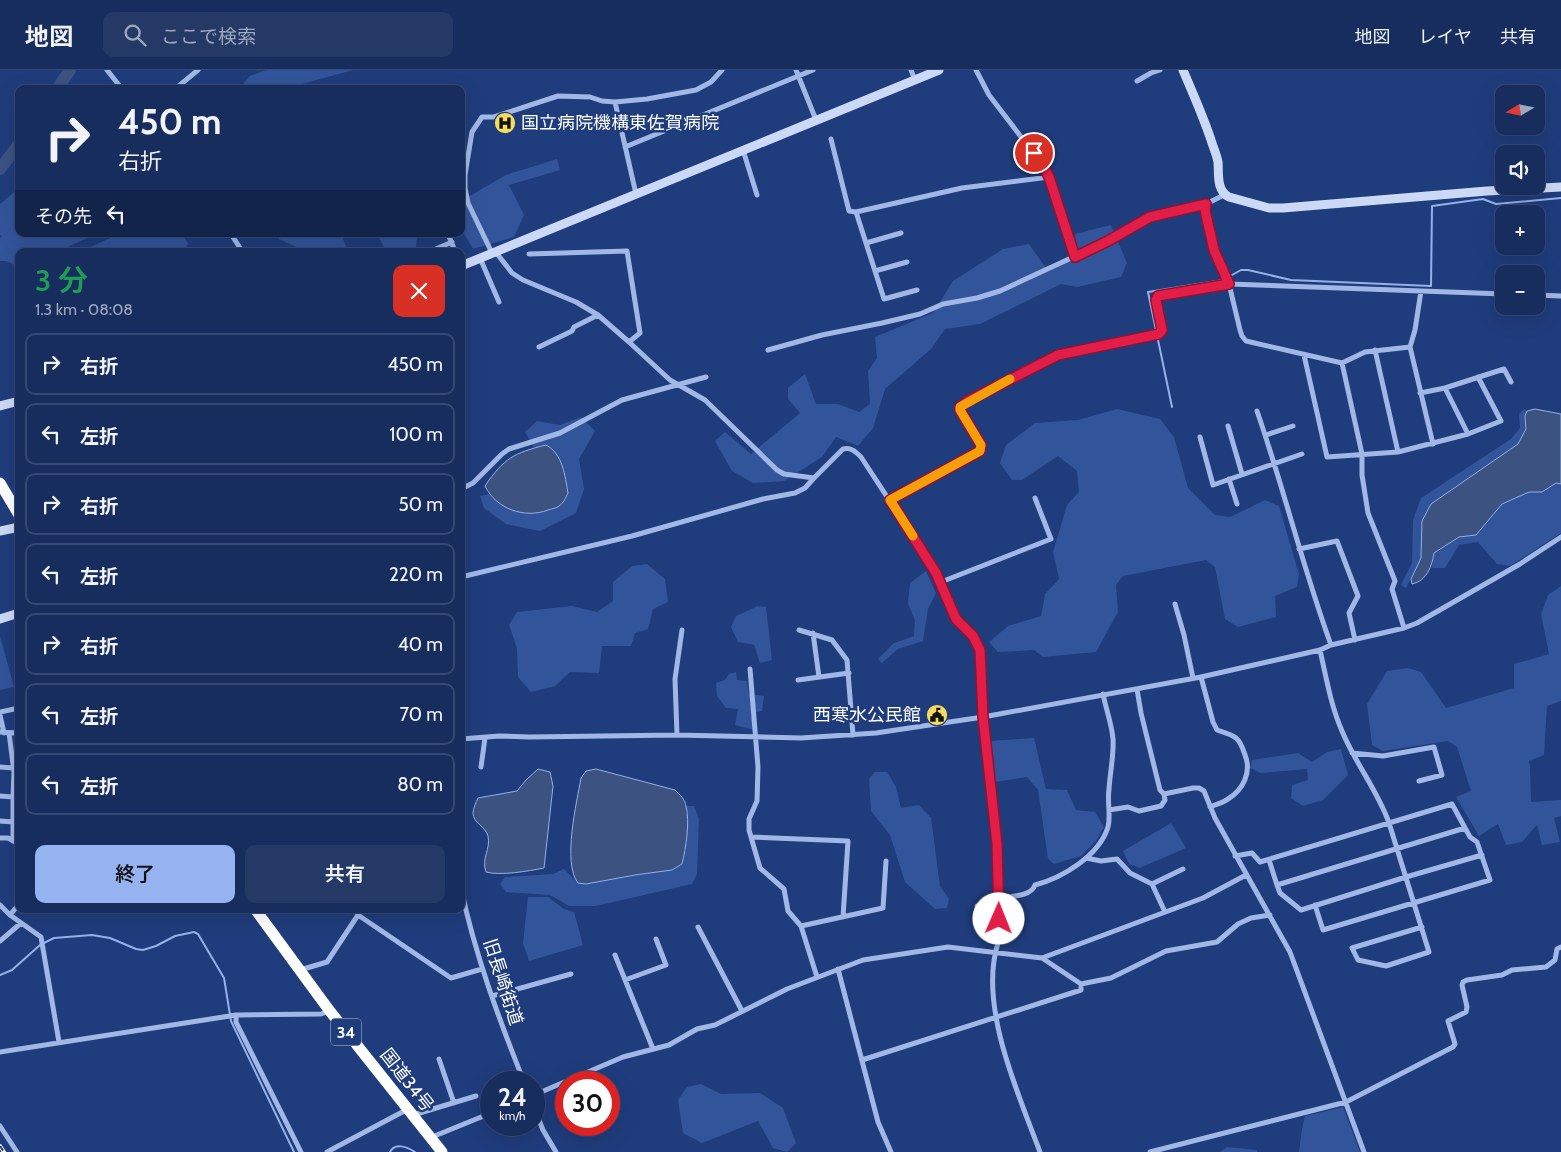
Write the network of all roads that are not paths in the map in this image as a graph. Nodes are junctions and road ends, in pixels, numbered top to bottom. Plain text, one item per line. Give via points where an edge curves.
1 (107, 70) edge
2 (198, 70) edge
3 (722, 70) edge
4 (796, 70) edge
5 (813, 70) edge
6 (911, 70) edge
7 (939, 70) edge
8 (976, 70) edge
9 (1160, 70) edge
10 (1183, 70) edge
11 (798, 76) junction
12 (915, 80) junction
13 (1137, 81) dead end
14 (119, 85) edge
15 (180, 85) edge
16 (615, 102) junction
17 (816, 120) junction
18 (831, 139) dead end
19 (625, 147) junction
20 (743, 150) junction
21 (1049, 177) junction
22 (1561, 187) edge
23 (636, 194) junction
24 (757, 195) dead end
25 (1224, 195) junction
26 (1206, 204) junction
27 (856, 212) junction
28 (901, 233) dead end
29 (232, 237) edge
30 (450, 237) edge
31 (452, 242) junction
32 (866, 243) junction
33 (240, 248) edge
34 (438, 248) edge
35 (455, 248) edge
36 (492, 253) junction
37 (529, 254) dead end
38 (1075, 257) junction
39 (480, 258) junction
40 (907, 262) dead end
41 (465, 264) edge
42 (875, 271) junction
43 (1229, 284) junction
44 (917, 290) dead end
45 (1421, 291) junction
46 (1495, 294) edge
47 (1545, 295) edge
48 (1561, 296) edge
49 (499, 302) dead end
50 (598, 315) junction
51 (629, 342) junction
52 (1410, 346) junction
53 (538, 347) dead end
54 (768, 350) dead end
55 (1375, 350) junction
56 (1304, 355) junction
57 (1342, 363) junction
58 (706, 377) dead end
59 (1478, 377) junction
60 (1511, 382) dead end
61 (679, 384) junction
62 (1445, 388) junction
63 (1420, 393) junction
64 (15, 402) edge
65 (0, 406) edge
66 (1257, 412) dead end
67 (1228, 426) dead end
68 (1294, 426) dead end
69 (1468, 434) junction
70 (1266, 435) junction
71 (1200, 437) dead end
72 (1432, 444) junction
73 (1398, 452) junction
74 (1302, 454) dead end
75 (1362, 454) junction
76 (1275, 462) junction
77 (1242, 474) junction
78 (814, 478) junction
79 (1229, 479) junction
80 (0, 483) edge
81 (465, 487) edge
82 (1035, 498) dead end
83 (890, 500) junction
84 (1237, 504) dead end
85 (15, 508) edge
86 (15, 528) edge
87 (0, 531) edge
88 (1561, 537) edge
89 (1299, 549) junction
90 (465, 576) edge
91 (941, 582) junction
92 (1175, 604) dead end
93 (15, 614) edge
94 (0, 619) edge
95 (1404, 628) junction
96 (682, 630) dead end
97 (799, 630) dead end
98 (813, 633) junction
99 (1355, 640) junction
100 (1331, 645) junction
101 (1320, 650) junction
102 (750, 669) dead end
103 (849, 673) junction
104 (1201, 676) junction
105 (819, 677) junction
106 (1193, 678) junction
107 (798, 680) dead end
108 (1137, 689) junction
109 (1103, 694) junction
110 (15, 709) edge
111 (0, 713) edge
112 (983, 717) junction
113 (4, 733) edge
114 (678, 735) junction
115 (853, 736) junction
116 (485, 738) junction
117 (756, 738) junction
118 (465, 739) edge
119 (1352, 753) junction
120 (0, 767) edge
121 (481, 767) dead end
122 (15, 771) edge
123 (1419, 781) dead end
124 (1164, 794) junction
125 (0, 796) edge
126 (13, 797) junction
127 (1210, 807) junction
128 (1109, 810) junction
129 (0, 821) edge
130 (13, 822) junction
131 (1389, 823) junction
132 (1465, 828) junction
133 (0, 838) edge
134 (751, 838) junction
135 (13, 841) joint
136 (1397, 848) junction
137 (1482, 855) junction
138 (1235, 856) junction
139 (1086, 858) junction
140 (1269, 860) junction
141 (886, 861) dead end
142 (1183, 869) dead end
143 (1246, 875) junction
144 (1406, 877) junction
145 (1152, 884) junction
146 (1277, 885) junction
147 (999, 898) junction
148 (1414, 902) junction
149 (0, 905) edge
150 (1314, 905) junction
151 (977, 906) dead end
152 (465, 907) edge
153 (999, 907) junction
154 (15, 909) edge
155 (1165, 912) junction
156 (258, 913) edge
157 (10, 915) junction
158 (1270, 915) junction
159 (843, 917) junction
160 (21, 923) junction
161 (801, 926) junction
162 (698, 927) dead end
163 (1422, 927) junction
164 (656, 939) dead end
165 (0, 940) edge
166 (1561, 947) edge
167 (995, 953) junction
168 (615, 955) dead end
169 (1042, 958) junction
170 (482, 969) junction
171 (838, 969) junction
172 (299, 970) junction
173 (571, 974) dead end
174 (818, 977) junction
175 (625, 980) junction
176 (1082, 984) junction
177 (492, 996) junction
178 (329, 1010) junction
179 (742, 1011) junction
180 (236, 1015) junction
181 (996, 1017) junction
182 (59, 1042) junction
183 (653, 1049) junction
184 (0, 1052) edge
185 (439, 1059) dead end
186 (862, 1060) junction
187 (520, 1071) edge
188 (545, 1090) edge
189 (476, 1096) dead end
190 (1346, 1102) junction
191 (454, 1103) junction
192 (410, 1112) junction
193 (480, 1118) edge
194 (0, 1126) edge
195 (545, 1133) edge
196 (430, 1138) junction
197 (18, 1152) edge
198 (301, 1152) edge
199 (327, 1152) edge
200 (442, 1152) edge
201 (556, 1152) edge
202 (891, 1152) edge
203 (1040, 1152) edge
204 (1150, 1152) edge
205 (1364, 1152) edge

1 - 14 street
2 - 15 street
3 - 16 street via 711,82 696,90
4 - 11 street
5 - 11 street
6 - 12 street
7 - 12 main road
8 - 21 street via 989,95
9 - 13 street
10 - 25 main road via 1207,126
11 - 17 street
11 - 19 street
12 - 17 main road
16 - 19 street
16 - 36 street via 558,96 482,117 472,132 465,188 468,203
17 - 20 main road
18 - 27 street via 848,211
19 - 23 street
20 - 23 main road
20 - 24 street
21 - 27 street via 962,188
21 - 38 street
22 - 25 main road via 1283,208 1269,208
23 - 36 main road
25 - 26 street
26 - 38 street via 1150,217
26 - 43 street via 1214,250
27 - 32 street
28 - 32 street
29 - 33 street
30 - 31 street
31 - 34 street
31 - 35 street
32 - 42 street
36 - 39 main road
36 - 50 street via 523,280
37 - 51 street via 627,251 640,333
38 - 54 street via 977,298
39 - 41 main road
39 - 49 street
40 - 42 street
42 - 44 street via 884,299
43 - 45 street
43 - 56 street via 1240,330 1246,341
43 - 83 street via 1158,296 1162,330 1157,334 1058,355 968,401 960,410 981,445 980,451
45 - 46 street
45 - 52 street
47 - 48 street
50 - 51 street
50 - 53 street
51 - 61 street via 670,380
52 - 55 street
52 - 63 street
55 - 57 street
55 - 73 street
56 - 57 street
56 - 75 street via 1327,457
57 - 75 street
58 - 61 street
59 - 60 street via 1504,369
59 - 62 street
59 - 69 street via 1501,421
61 - 78 street via 705,400 777,470
61 - 81 street via 622,400 560,432 509,449 473,484
62 - 63 street
62 - 69 street
63 - 72 street
64 - 65 main road
66 - 70 street
67 - 77 street
68 - 70 street
69 - 72 street
70 - 76 street
71 - 79 street via 1213,485
72 - 73 street
73 - 75 street
74 - 76 street
75 - 95 street via 1368,513 1395,581 1392,589
76 - 77 street
76 - 89 street
77 - 79 street
78 - 83 street via 847,448 861,456
78 - 90 street via 795,493
79 - 84 street
80 - 85 highway
82 - 91 street via 1051,540
83 - 91 street
86 - 87 main road
88 - 95 street via 1520,564
89 - 99 street via 1336,541 1358,596 1349,613
89 - 100 street
91 - 112 street via 956,619 973,636 980,650
92 - 106 street
93 - 94 main road
95 - 99 street
96 - 114 street via 675,679
97 - 98 street
98 - 103 street via 832,640 848,660
98 - 105 street
99 - 100 street
100 - 101 street
101 - 104 street
101 - 119 street via 1341,730
102 - 117 street
103 - 105 street
103 - 115 street
104 - 106 street
104 - 127 street via 1217,730 1235,737 1248,766 1237,790 1227,800
105 - 107 street
106 - 108 street
108 - 109 street
108 - 124 street via 1140,713 1160,790
109 - 112 street
109 - 128 street via 1113,739
110 - 111 street
111 - 113 street
112 - 115 street
112 - 147 street via 994,805
113 - 122 street
114 - 116 street
114 - 117 street
115 - 117 street
116 - 118 street
116 - 121 street
117 - 134 street via 757,801 749,820
119 - 123 street via 1383,756 1434,747 1442,775
119 - 131 street via 1384,807
120 - 122 street
122 - 126 street
124 - 127 street via 1199,788 1204,791
124 - 128 street via 1161,806 1139,811 1128,807
125 - 126 street
126 - 130 street
127 - 138 street
128 - 139 street via 1108,828
129 - 130 street
130 - 135 street
131 - 132 street via 1452,804
131 - 136 street
131 - 140 street
132 - 136 street
132 - 137 street via 1477,842
133 - 135 street
134 - 159 street via 848,841
134 - 161 street via 760,868 784,889 788,911
136 - 144 street
136 - 146 street
137 - 144 street
137 - 148 street via 1490,880
138 - 140 street via 1252,853 1260,862
138 - 143 street
139 - 145 street via 1116,859 1130,873
139 - 147 street via 1050,881 1035,885 1030,893
140 - 146 street
141 - 159 street via 883,908
142 - 145 street
143 - 155 street via 1203,898
143 - 158 street
144 - 148 street
144 - 150 street
145 - 155 street
146 - 150 street via 1280,893 1300,910
147 - 153 street
148 - 150 street via 1323,930
148 - 163 street
149 - 157 street
151 - 153 street
152 - 170 street, 旧長崎街道
153 - 167 street
154 - 157 street
155 - 169 street
156 - 172 highway, 国道34号 / 34
157 - 160 street
158 - 176 street via 1238,924 1217,942 1166,951 1111,978
158 - 190 street via 1290,952
159 - 161 street
160 - 165 street
160 - 182 street via 42,937
161 - 174 street
162 - 179 street
163 - 163 street via 1429,952 1386,966 1358,960 1352,948
164 - 175 street via 666,965
166 - 190 street via 1557,949 1556,960 1546,967 1512,970 1463,982 1466,1012 1448,1021 1455,1044 1453,1047
167 - 169 street
167 - 171 street via 933,948 863,960
167 - 181 street via 991,981
168 - 175 street
169 - 176 street
170 - 172 street via 451,978 358,915 327,962
170 - 177 street, 旧長崎街道
171 - 174 street
171 - 186 street
172 - 178 highway, 国道34号 / 34
173 - 177 street
174 - 179 street
175 - 183 street
176 - 181 street via 1081,990
177 - 187 street, 旧長崎街道
178 - 180 street via 321,1014
178 - 192 highway, 国道34号 / 34
179 - 183 street via 669,1045
180 - 182 street
180 - 198 street via 236,1022
181 - 186 street
181 - 203 street via 1004,1052
182 - 184 street
183 - 188 street via 623,1057
185 - 191 street
186 - 202 street via 878,1122
189 - 191 street
190 - 204 street
190 - 205 street
191 - 192 street
192 - 196 highway, 国道34号 / 34
192 - 199 street
193 - 196 street
194 - 197 street
195 - 201 street
196 - 200 highway, 国道34号 / 34

